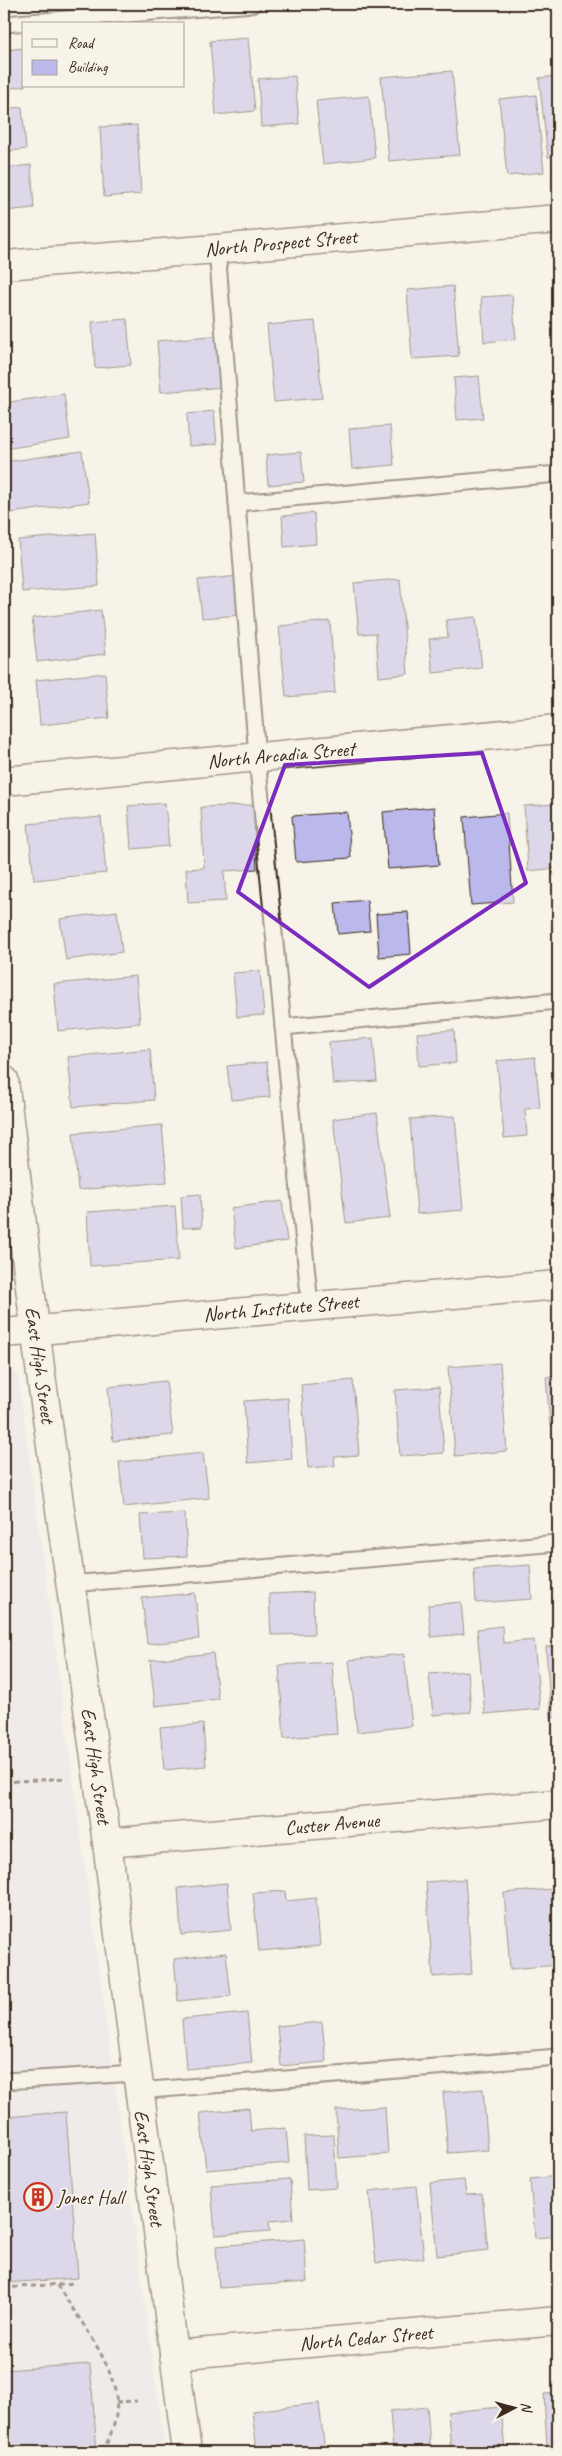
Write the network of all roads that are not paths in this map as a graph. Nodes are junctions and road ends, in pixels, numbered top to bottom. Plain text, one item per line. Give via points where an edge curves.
1 (253, 4) edge
2 (194, 6) edge
3 (22, 22) edge
4 (25, 22) edge
5 (4, 24) edge
6 (558, 219) edge
7 (217, 249) junction
8 (4, 265) edge
9 (558, 474) edge
10 (237, 503) junction
11 (558, 729) edge
12 (257, 757) junction
13 (4, 781) edge
14 (558, 1001) edge
15 (283, 1027) junction
16 (4, 1080) edge
17 (558, 1285) edge
18 (310, 1306) junction
19 (35, 1330) junction
20 (4, 1332) edge
21 (558, 1543) edge
22 (70, 1584) junction
23 (558, 1804) edge
24 (106, 1843) junction
25 (558, 2057) edge
26 (4, 2081) edge
27 (137, 2082) junction
28 (558, 2321) edge
29 (174, 2355) junction
30 (187, 2452) edge

1 - 2 lane
2 - 4 lane
3 - 5 lane
6 - 7 street, North Prospect Street
7 - 8 street, North Prospect Street
7 - 10 lane
9 - 10 lane
10 - 12 lane
11 - 12 street, North Arcadia Street
12 - 13 street, North Arcadia Street
12 - 15 lane
14 - 15 lane
15 - 18 lane
16 - 19 street, East High Street
17 - 18 street, North Institute Street
18 - 19 street, North Institute Street
19 - 20 street, North Institute Street
19 - 22 street, East High Street
21 - 22 lane
22 - 24 street, East High Street
23 - 24 street, Custer Avenue
24 - 27 street, East High Street
25 - 27 lane
26 - 27 lane
27 - 29 street, East High Street
28 - 29 street, North Cedar Street
29 - 30 street, East High Street

